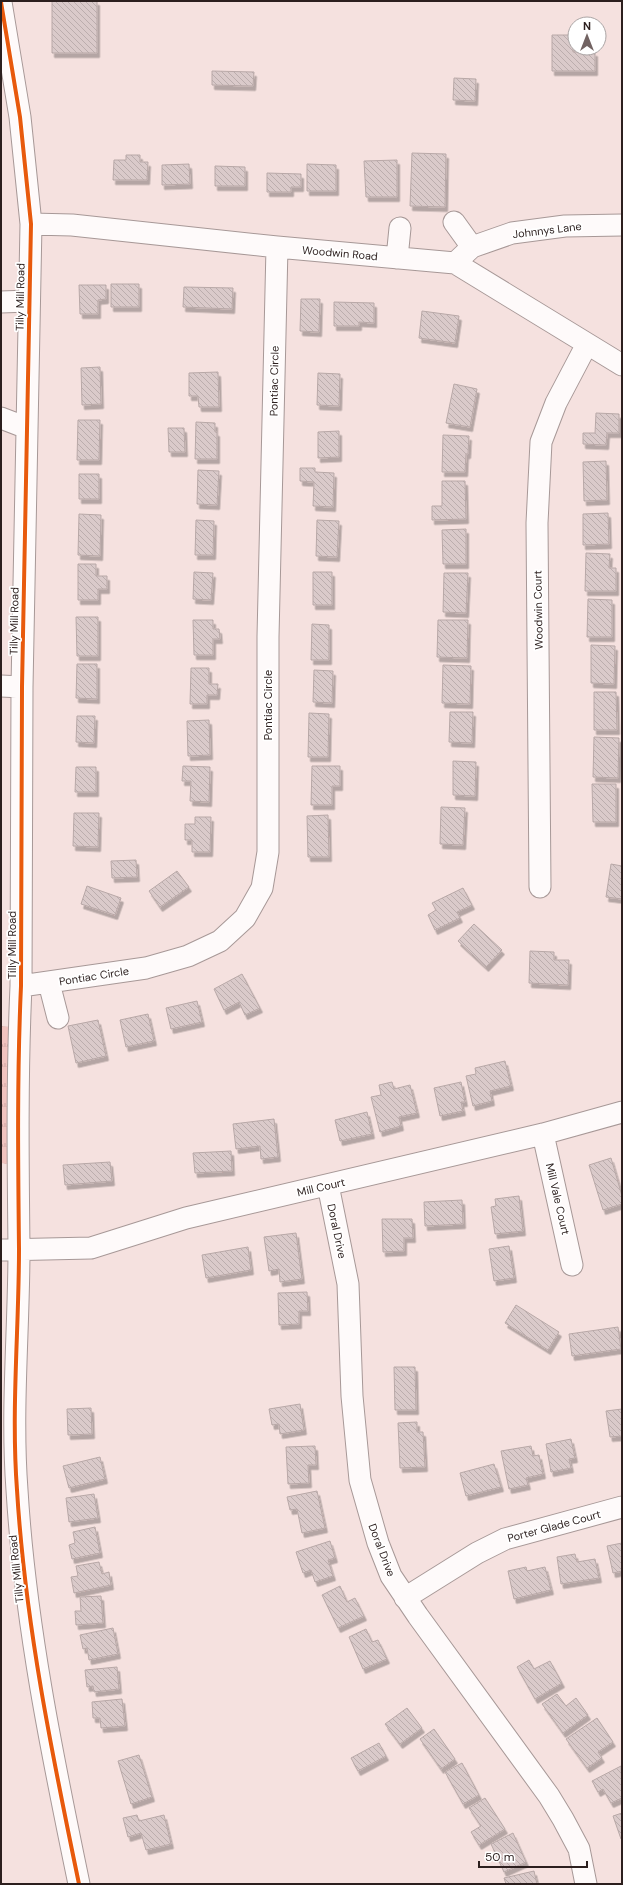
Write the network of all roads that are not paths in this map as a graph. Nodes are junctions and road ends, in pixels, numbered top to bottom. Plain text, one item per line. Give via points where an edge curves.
1 (1, 2) edge
2 (454, 222) dead end
3 (31, 224) junction
4 (622, 225) edge
5 (400, 228) dead end
6 (277, 247) junction
7 (472, 247) junction
8 (397, 258) junction
9 (455, 263) junction
10 (1, 302) edge
11 (29, 302) junction
12 (587, 344) junction
13 (622, 365) edge
14 (1, 418) edge
15 (27, 428) junction
16 (1, 686) edge
17 (22, 687) junction
18 (540, 887) dead end
19 (49, 983) junction
20 (21, 986) junction
21 (58, 1018) dead end
22 (10, 1027) edge
23 (622, 1112) edge
24 (543, 1134) junction
25 (328, 1185) junction
26 (10, 1250) edge
27 (572, 1265) dead end
28 (622, 1507) edge
29 (405, 1598) junction
30 (79, 1884) edge
31 (586, 1884) edge

1 - 3 street, Tilly Mill Road via 20,117
2 - 7 street
3 - 6 street, Woodwin Road via 72,225
3 - 11 street, Tilly Mill Road
4 - 7 street, Johnnys Lane via 557,227 512,233
5 - 8 street
6 - 8 street, Woodwin Road
6 - 19 street, Pontiac Circle via 268,629 268,852 262,888 245,918 220,941 188,956 146,968
7 - 9 street, Johnnys Lane
8 - 9 street, Woodwin Road
9 - 12 street, Woodwin Road
10 - 11 street
11 - 15 street, Tilly Mill Road
12 - 13 street, Woodwin Road
12 - 18 street, Woodwin Court via 556,403 541,442 537,523
14 - 15 street
15 - 17 street, Tilly Mill Road
16 - 17 street
17 - 20 street, Tilly Mill Road
19 - 20 street, Pontiac Circle
19 - 21 street
20 - 22 street, Tilly Mill Road
22 - 26 street, Tilly Mill Road
23 - 24 street, Mill Court
24 - 25 street, Mill Court
24 - 27 street, Mill Vale Court
25 - 26 street, Mill Court via 186,1218 91,1248
25 - 29 street, Doral Drive via 348,1284 352,1396 360,1480 378,1543 391,1576
26 - 30 street, Tilly Mill Road via 17,1488 25,1580 47,1718
28 - 29 street, Porter Glade Court via 504,1539
29 - 31 street, Doral Drive via 564,1819 579,1849

